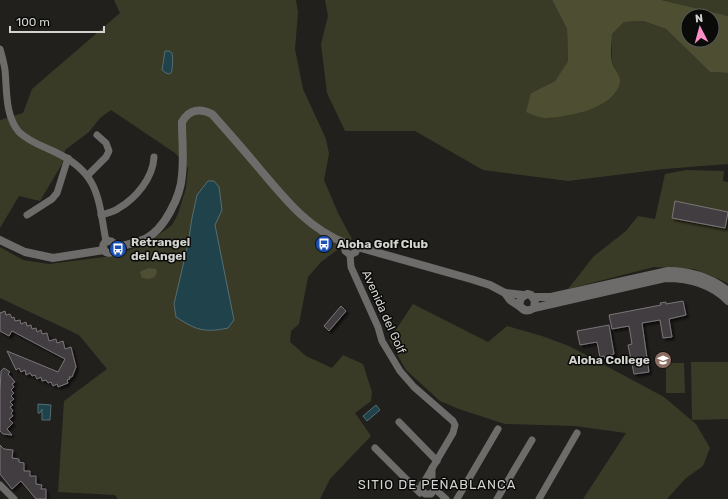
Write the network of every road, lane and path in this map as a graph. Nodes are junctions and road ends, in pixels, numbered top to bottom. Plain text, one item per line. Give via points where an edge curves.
1 (0, 49) edge
2 (97, 135) dead end
3 (154, 157) dead end
4 (68, 158) junction
5 (88, 176) junction
6 (28, 215) dead end
7 (101, 215) junction
8 (0, 240) edge
9 (106, 241) junction
10 (347, 244) junction
11 (356, 246) junction
12 (115, 248) junction
13 (104, 250) junction
14 (350, 255) junction
15 (728, 291) edge
16 (505, 293) junction
17 (523, 295) junction
18 (534, 297) junction
19 (728, 301) edge
20 (522, 308) junction
21 (534, 308) junction
22 (399, 422) dead end
23 (498, 429) dead end
24 (577, 432) dead end
25 (532, 440) dead end
26 (375, 448) dead end
27 (437, 460) junction
28 (432, 468) junction
29 (424, 482) junction
30 (432, 482) junction
31 (0, 485) edge
32 (435, 489) junction
33 (420, 495) edge
34 (14, 499) edge
35 (446, 499) edge
36 (456, 499) edge
37 (497, 499) edge
38 (538, 499) edge

1 - 4 street via 8,106 19,132
2 - 5 street via 106,143 109,151
3 - 7 street via 154,165 142,187 118,209
4 - 5 street
4 - 6 street via 57,193
5 - 7 street via 96,189
7 - 9 street
8 - 13 street via 25,252 53,258
9 - 12 street via 112,241
9 - 13 street via 103,245
10 - 11 street
10 - 12 street via 318,228 293,208 212,114 199,110 188,114 182,122 182,176 167,219 158,230 146,238
10 - 14 street via 345,251
11 - 14 street via 356,252
11 - 16 street via 471,279
12 - 13 street via 109,253
14 - 27 street, Avenida del Golf via 351,267 382,341 400,371 455,425
15 - 18 street via 713,281 693,273 668,271 551,297
16 - 17 street
16 - 20 street
17 - 18 street
17 - 20 street via 519,301
18 - 21 street
19 - 21 street via 720,293 700,283 665,278
20 - 21 street
22 - 27 street
23 - 36 street
24 - 38 street
25 - 37 street
26 - 33 street
27 - 28 street, Avenida del Golf
28 - 29 street, Avenida del Golf
28 - 30 street
29 - 30 street
29 - 33 street, Avenida del Golf
30 - 32 street
31 - 34 street
32 - 33 street via 429,495
32 - 35 street

